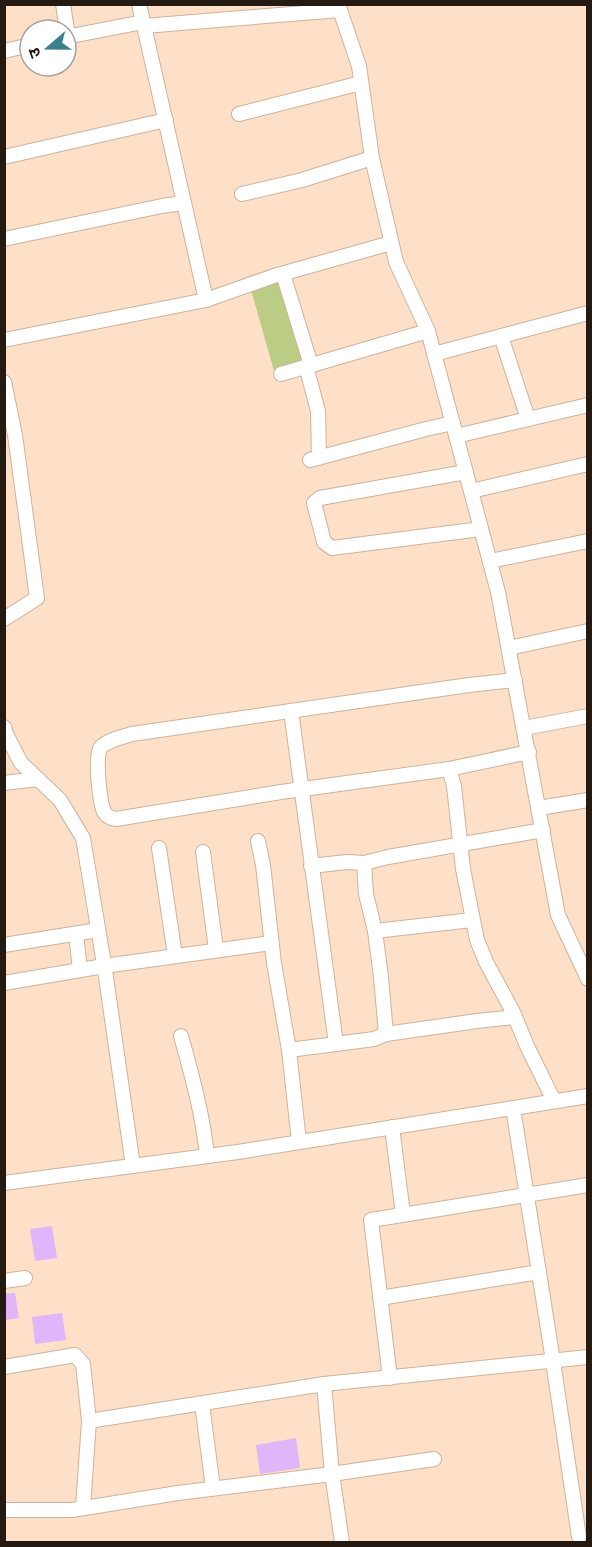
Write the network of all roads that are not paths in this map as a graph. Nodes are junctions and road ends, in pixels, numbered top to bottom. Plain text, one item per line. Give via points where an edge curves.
1 (139, 4) edge
2 (339, 7) edge
3 (259, 10) edge
4 (144, 24) junction
5 (78, 35) edge
6 (362, 83) junction
7 (239, 114) dead end
8 (166, 120) junction
9 (4, 157) edge
10 (372, 158) junction
11 (242, 194) dead end
12 (184, 203) junction
13 (4, 239) edge
14 (391, 243) junction
15 (283, 274) junction
16 (206, 300) junction
17 (588, 313) edge
18 (428, 331) junction
19 (501, 336) junction
20 (4, 340) edge
21 (434, 354) junction
22 (308, 365) junction
23 (281, 374) dead end
24 (4, 382) edge
25 (588, 405) edge
26 (528, 419) junction
27 (454, 430) junction
28 (588, 464) edge
29 (466, 471) junction
30 (471, 491) junction
31 (481, 529) junction
32 (588, 541) edge
33 (490, 561) junction
34 (4, 619) edge
35 (588, 631) edge
36 (509, 648) junction
37 (515, 680) junction
38 (291, 711) junction
39 (588, 716) edge
40 (4, 727) edge
41 (524, 728) junction
42 (529, 752) junction
43 (449, 769) junction
44 (38, 778) junction
45 (4, 783) edge
46 (302, 789) junction
47 (588, 800) edge
48 (539, 808) junction
49 (543, 830) junction
50 (258, 841) dead end
51 (460, 843) junction
52 (159, 848) dead end
53 (203, 852) dead end
54 (364, 863) junction
55 (311, 866) junction
56 (472, 920) junction
57 (98, 930) junction
58 (375, 931) junction
59 (76, 934) junction
60 (271, 943) junction
61 (4, 945) edge
62 (216, 949) junction
63 (175, 956) junction
64 (104, 966) junction
65 (80, 970) junction
66 (588, 979) edge
67 (4, 983) edge
68 (515, 1017) junction
69 (386, 1034) junction
70 (181, 1036) dead end
71 (336, 1044) junction
72 (289, 1050) junction
73 (588, 1096) edge
74 (554, 1101) junction
75 (513, 1108) junction
76 (392, 1127) junction
77 (299, 1142) junction
78 (207, 1156) junction
79 (133, 1166) junction
80 (4, 1183) edge
81 (588, 1185) edge
82 (526, 1194) junction
83 (403, 1214) junction
84 (539, 1272) junction
85 (25, 1278) dead end
86 (4, 1281) edge
87 (380, 1298) junction
88 (588, 1357) edge
89 (553, 1361) junction
90 (4, 1367) edge
91 (390, 1378) junction
92 (324, 1384) junction
93 (202, 1404) junction
94 (89, 1421) junction
95 (434, 1459) dead end
96 (332, 1474) junction
97 (213, 1488) junction
98 (82, 1508) junction
99 (4, 1510) edge
100 (579, 1537) dead end
101 (342, 1542) edge

1 - 4 street
2 - 3 street
2 - 6 street
3 - 4 street
4 - 5 street
4 - 8 street
6 - 7 street
6 - 10 street
8 - 9 street
8 - 12 street
10 - 11 street
10 - 14 street
12 - 13 street
12 - 16 street
14 - 15 street
14 - 18 street
15 - 16 street
15 - 22 street
16 - 20 street
17 - 19 street
18 - 21 street
18 - 22 street
19 - 21 street
19 - 26 street
21 - 27 street
22 - 23 street
22 - 27 street via 318,411 314,459 426,429
24 - 34 street via 15,435 36,598
25 - 26 street
26 - 27 street
27 - 29 street
28 - 30 street
29 - 30 street
29 - 31 street via 320,498 314,503 324,542 332,548
30 - 31 street
31 - 33 street
32 - 33 street
33 - 36 street
35 - 36 street
36 - 37 street
37 - 38 street
37 - 41 street
38 - 46 street
38 - 46 street via 152,731 107,743 98,751 100,796 105,814 116,819
39 - 41 street
40 - 44 street via 21,763
41 - 42 street
42 - 43 street
42 - 48 street
43 - 46 street
43 - 51 street
44 - 45 street
44 - 57 street via 60,800 82,838
46 - 55 street
47 - 48 street
48 - 49 street
49 - 51 street
49 - 66 street via 558,915
50 - 60 street
51 - 54 street
51 - 56 street
52 - 63 street
53 - 62 street
54 - 55 street
54 - 58 street
55 - 71 street
56 - 58 street
56 - 68 street via 486,962
57 - 59 street
57 - 64 street
58 - 69 street
59 - 61 street
59 - 65 street
60 - 62 street
60 - 72 street
62 - 63 street
63 - 64 street
64 - 65 street
64 - 79 street
65 - 67 street
68 - 69 street
68 - 74 street
69 - 71 street
70 - 78 street via 195,1086
71 - 72 street
72 - 77 street
73 - 74 street
74 - 75 street
75 - 76 street
75 - 82 street
76 - 77 street
76 - 83 street
77 - 78 street
78 - 79 street
79 - 80 street
81 - 82 street
82 - 83 street
82 - 84 street
83 - 87 street via 371,1220
84 - 87 street
84 - 89 street
85 - 86 street
87 - 91 street
88 - 89 street
89 - 91 street
89 - 100 street
90 - 94 street via 75,1355 84,1364
91 - 92 street
92 - 93 street
92 - 96 street
93 - 94 street
93 - 97 street
94 - 98 street
95 - 96 street
96 - 97 street
96 - 101 street
97 - 98 street
98 - 99 street

